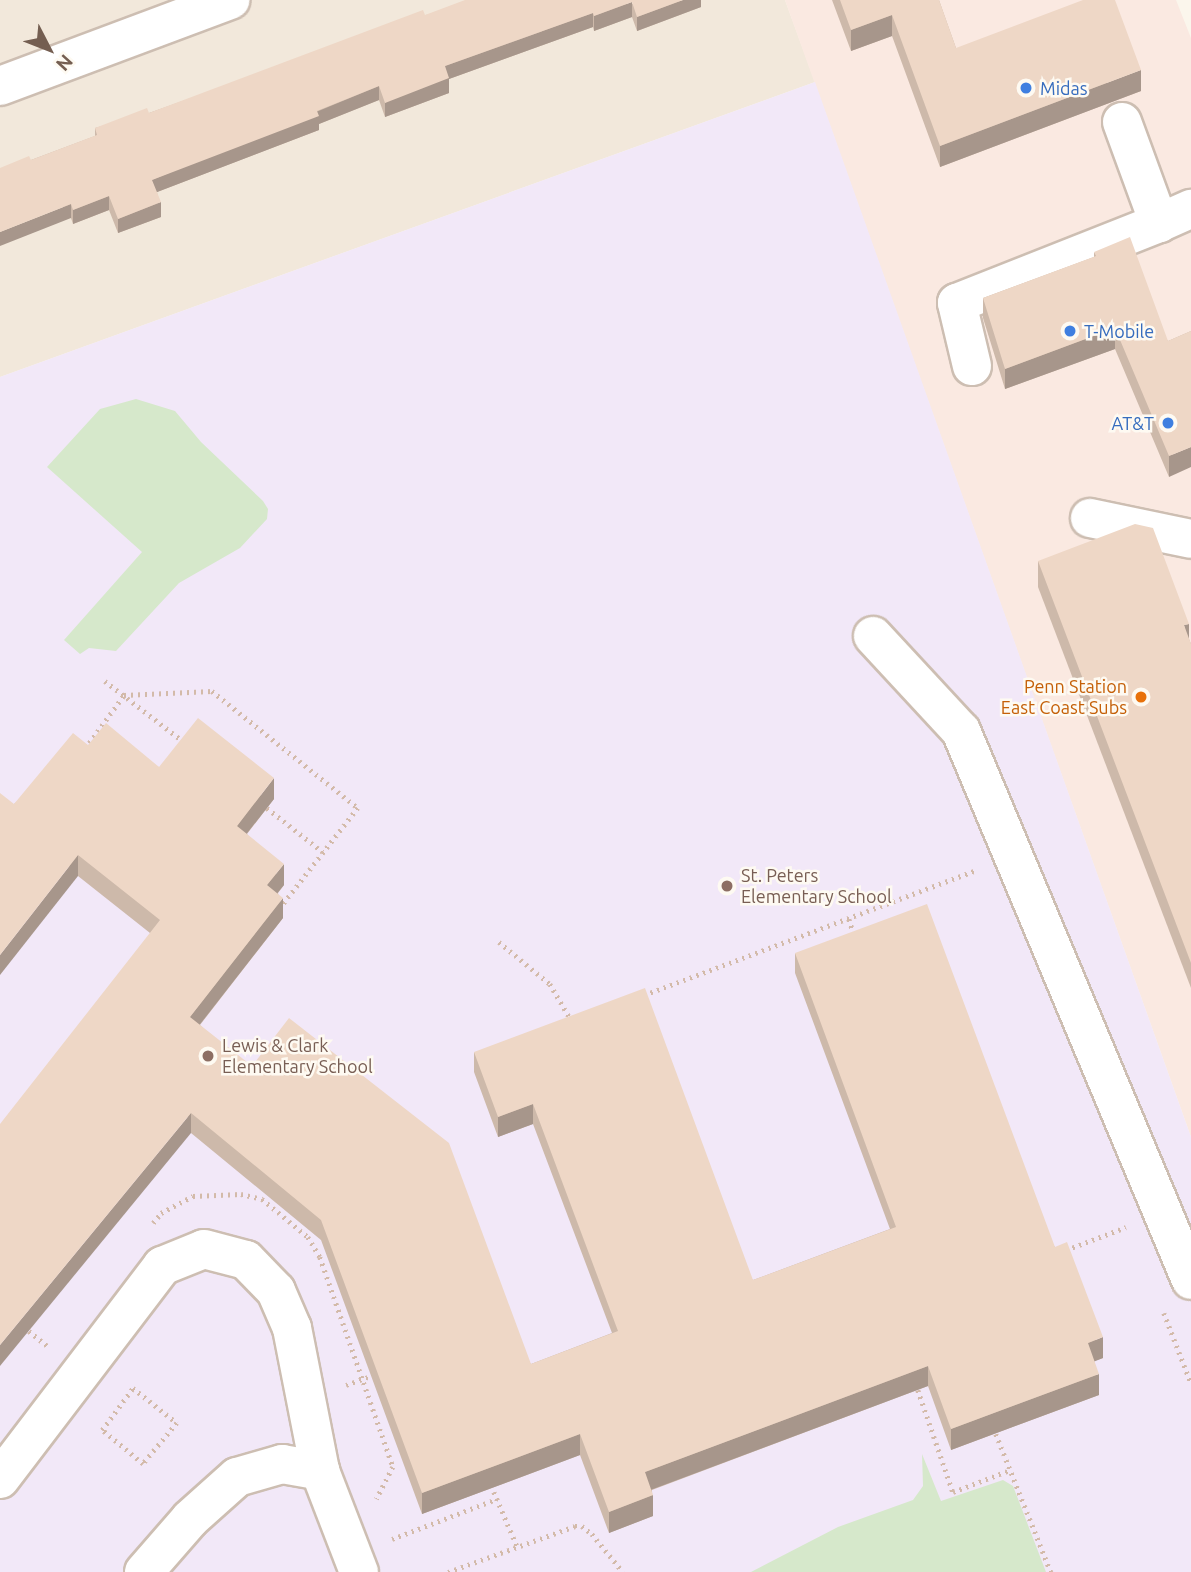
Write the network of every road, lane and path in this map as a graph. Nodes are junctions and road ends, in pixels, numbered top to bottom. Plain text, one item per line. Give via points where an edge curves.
1 (230, 0) edge
2 (0, 86) edge
3 (1122, 122) dead end
4 (1175, 216) edge
5 (972, 366) dead end
6 (1090, 518) dead end
7 (1191, 539) edge
8 (873, 636) dead end
9 (105, 681) dead end
10 (124, 695) junction
11 (191, 747) edge
12 (86, 748) edge
13 (267, 808) edge
14 (323, 852) junction
15 (1013, 854) junction
16 (276, 913) edge
17 (849, 919) junction
18 (856, 939) edge
19 (499, 942) dead end
20 (635, 998) edge
21 (584, 1017) edge
22 (1163, 1213) junction
23 (144, 1234) dead end
24 (1062, 1252) edge
25 (1191, 1280) edge
26 (29, 1331) edge
27 (61, 1340) dead end
28 (52, 1350) junction
29 (45, 1360) dead end
30 (371, 1376) edge
31 (363, 1380) junction
32 (337, 1388) dead end
33 (918, 1390) edge
34 (177, 1423) joint
35 (996, 1434) edge
36 (1010, 1470) junction
37 (320, 1471) junction
38 (0, 1479) edge
39 (372, 1486) dead end
40 (494, 1492) edge
41 (377, 1499) junction
42 (497, 1499) junction
43 (381, 1509) dead end
44 (388, 1529) dead end
45 (392, 1539) junction
46 (517, 1546) junction
47 (395, 1548) dead end
48 (144, 1572) edge
49 (359, 1572) edge
50 (448, 1572) edge
51 (623, 1572) edge
52 (1051, 1572) edge

1 - 2 street
3 - 4 street
4 - 5 street via 957,303
6 - 7 street
8 - 15 street via 961,732
9 - 10 path
10 - 11 path
10 - 12 path
10 - 14 path via 212,691 358,808
13 - 14 path
14 - 16 path
15 - 17 path
15 - 22 street
17 - 18 path
17 - 20 path
19 - 21 path via 550,984 572,1022
22 - 24 path
22 - 25 street
23 - 31 path via 161,1213 193,1196 241,1194 262,1199 308,1237 320,1257
26 - 28 path
27 - 28 path
28 - 29 path
30 - 31 path
31 - 32 path
31 - 41 path via 393,1467
33 - 36 path via 953,1492
34 - 34 path via 133,1388 102,1430 143,1464
35 - 36 path
36 - 52 path
37 - 38 street via 292,1328 276,1291 246,1260 204,1249 162,1266
37 - 48 street via 282,1464 237,1477 190,1519
37 - 49 street
39 - 41 path
40 - 42 path
41 - 43 path
42 - 45 path
42 - 46 path
44 - 45 path
45 - 47 path
46 - 50 path
46 - 51 path via 582,1526

